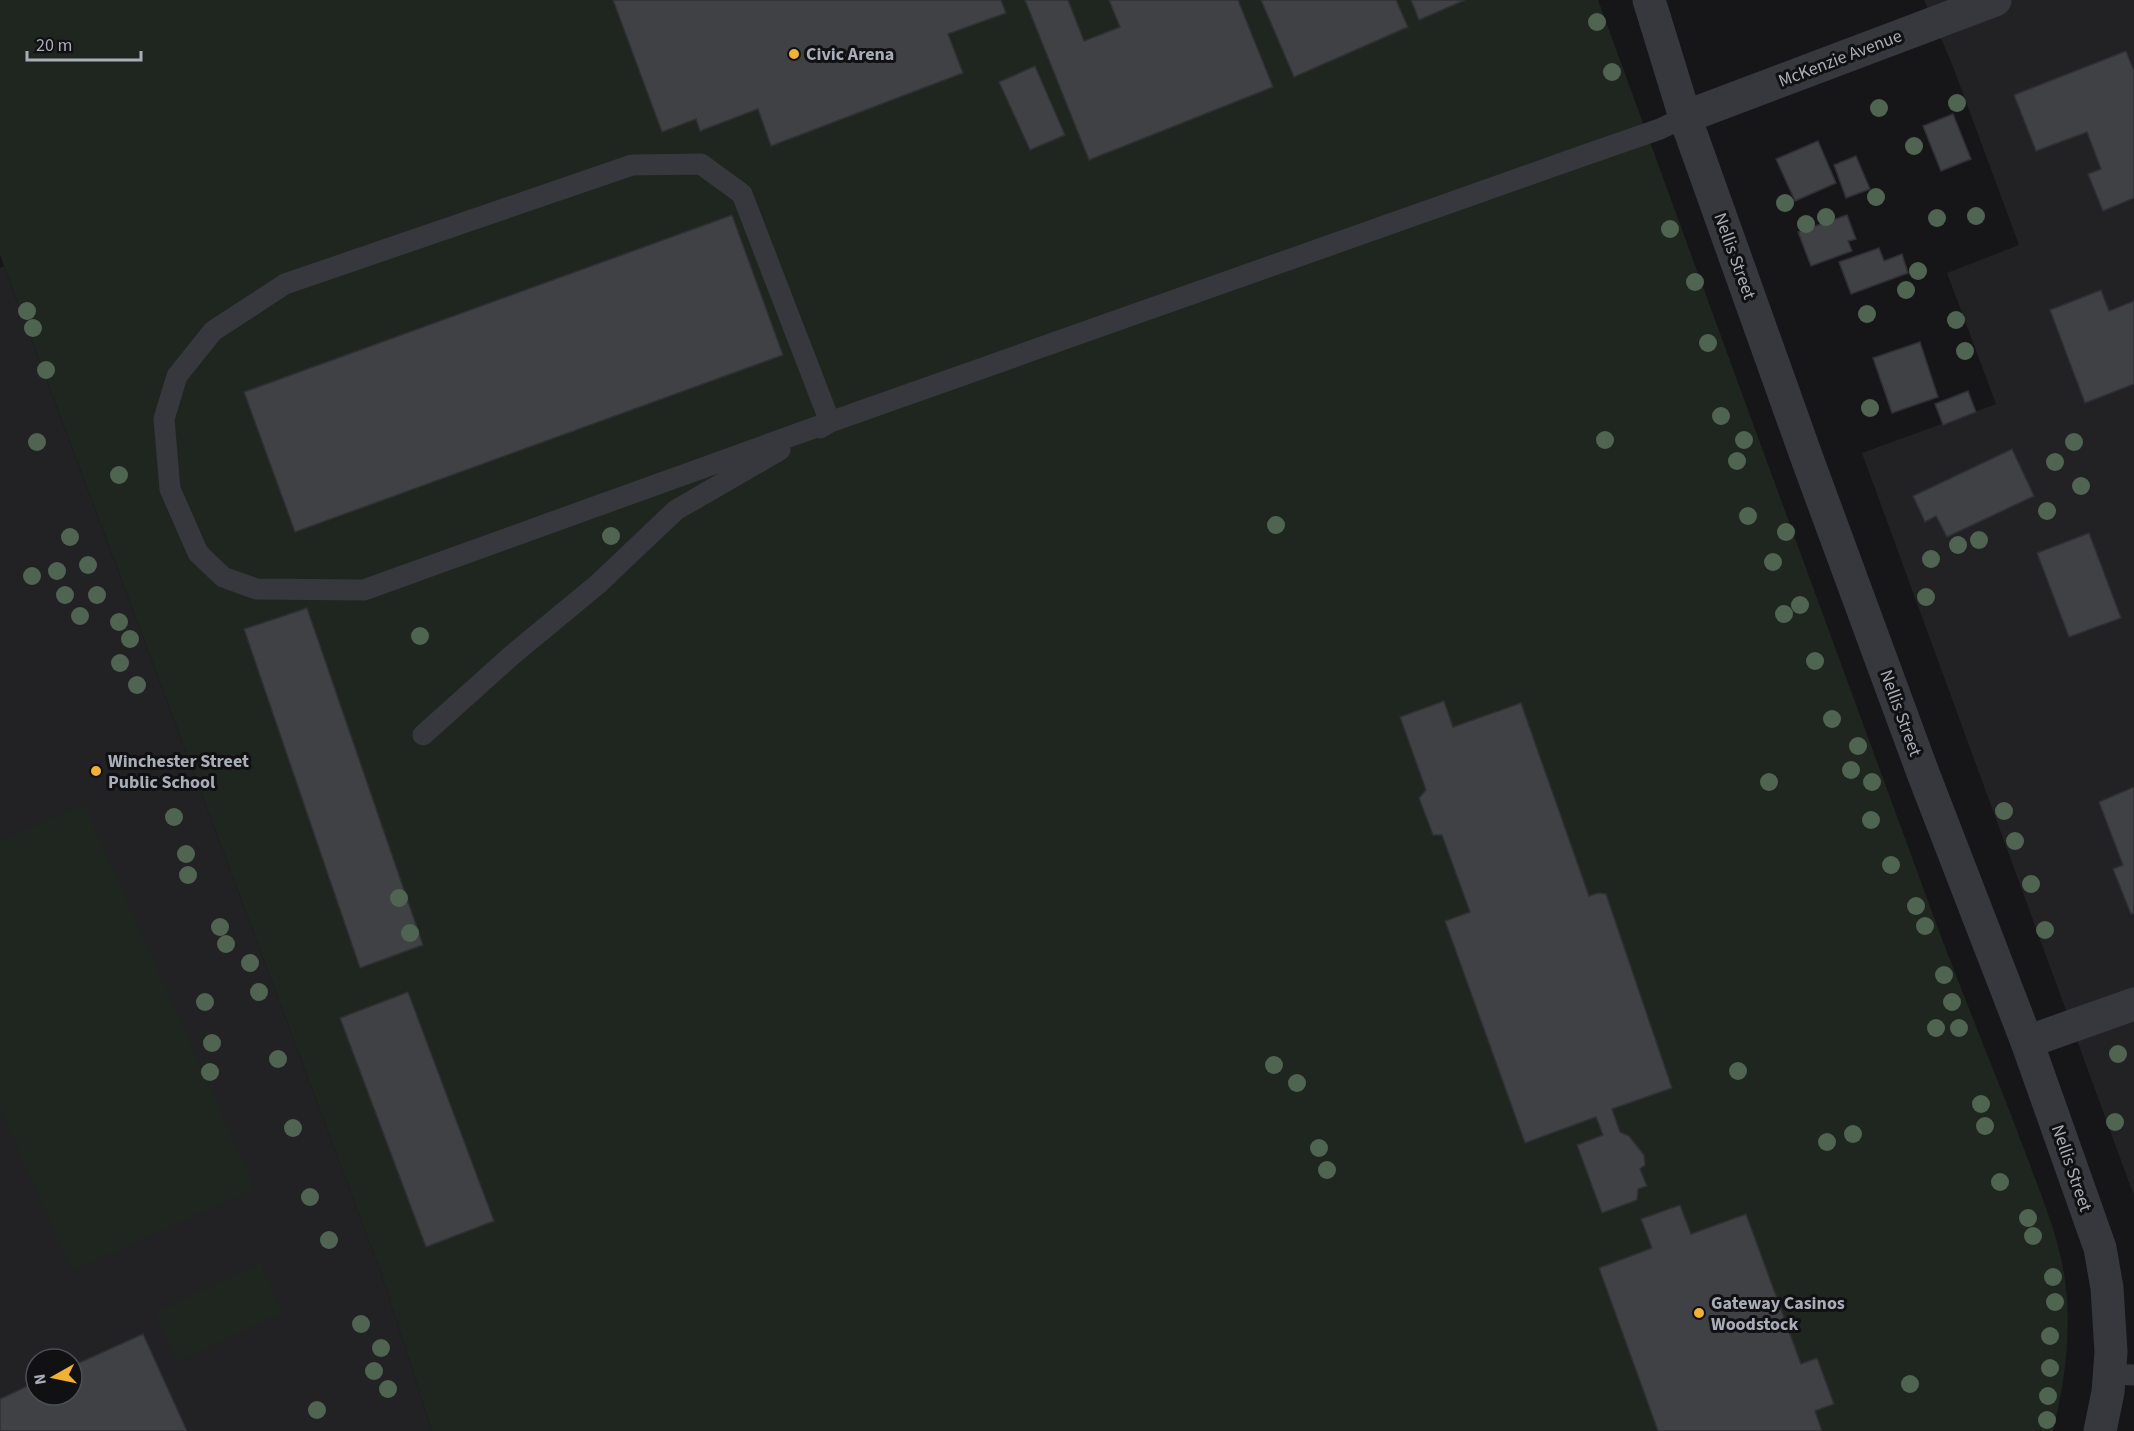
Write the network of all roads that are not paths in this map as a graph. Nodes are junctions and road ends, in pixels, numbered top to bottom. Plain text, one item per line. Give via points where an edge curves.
1 (1649, 0) edge
2 (1995, 0) edge
3 (1685, 117) junction
4 (830, 422) junction
5 (423, 735) dead end
6 (2134, 1004) edge
7 (2028, 1042) junction
8 (2122, 1374) edge
9 (2100, 1431) edge

1 - 3 street, Nellis Street
2 - 3 street, McKenzie Avenue
3 - 4 lane
3 - 7 street, Nellis Street via 1877,647
4 - 4 lane via 364,591 256,589 223,577 198,553 170,489 164,419 177,376 213,331 285,284 632,165 700,165 742,194
4 - 5 lane via 676,510 598,584
6 - 7 street
7 - 8 street, Nellis Street via 2100,1248 2110,1324
8 - 9 street, Nellis Street

